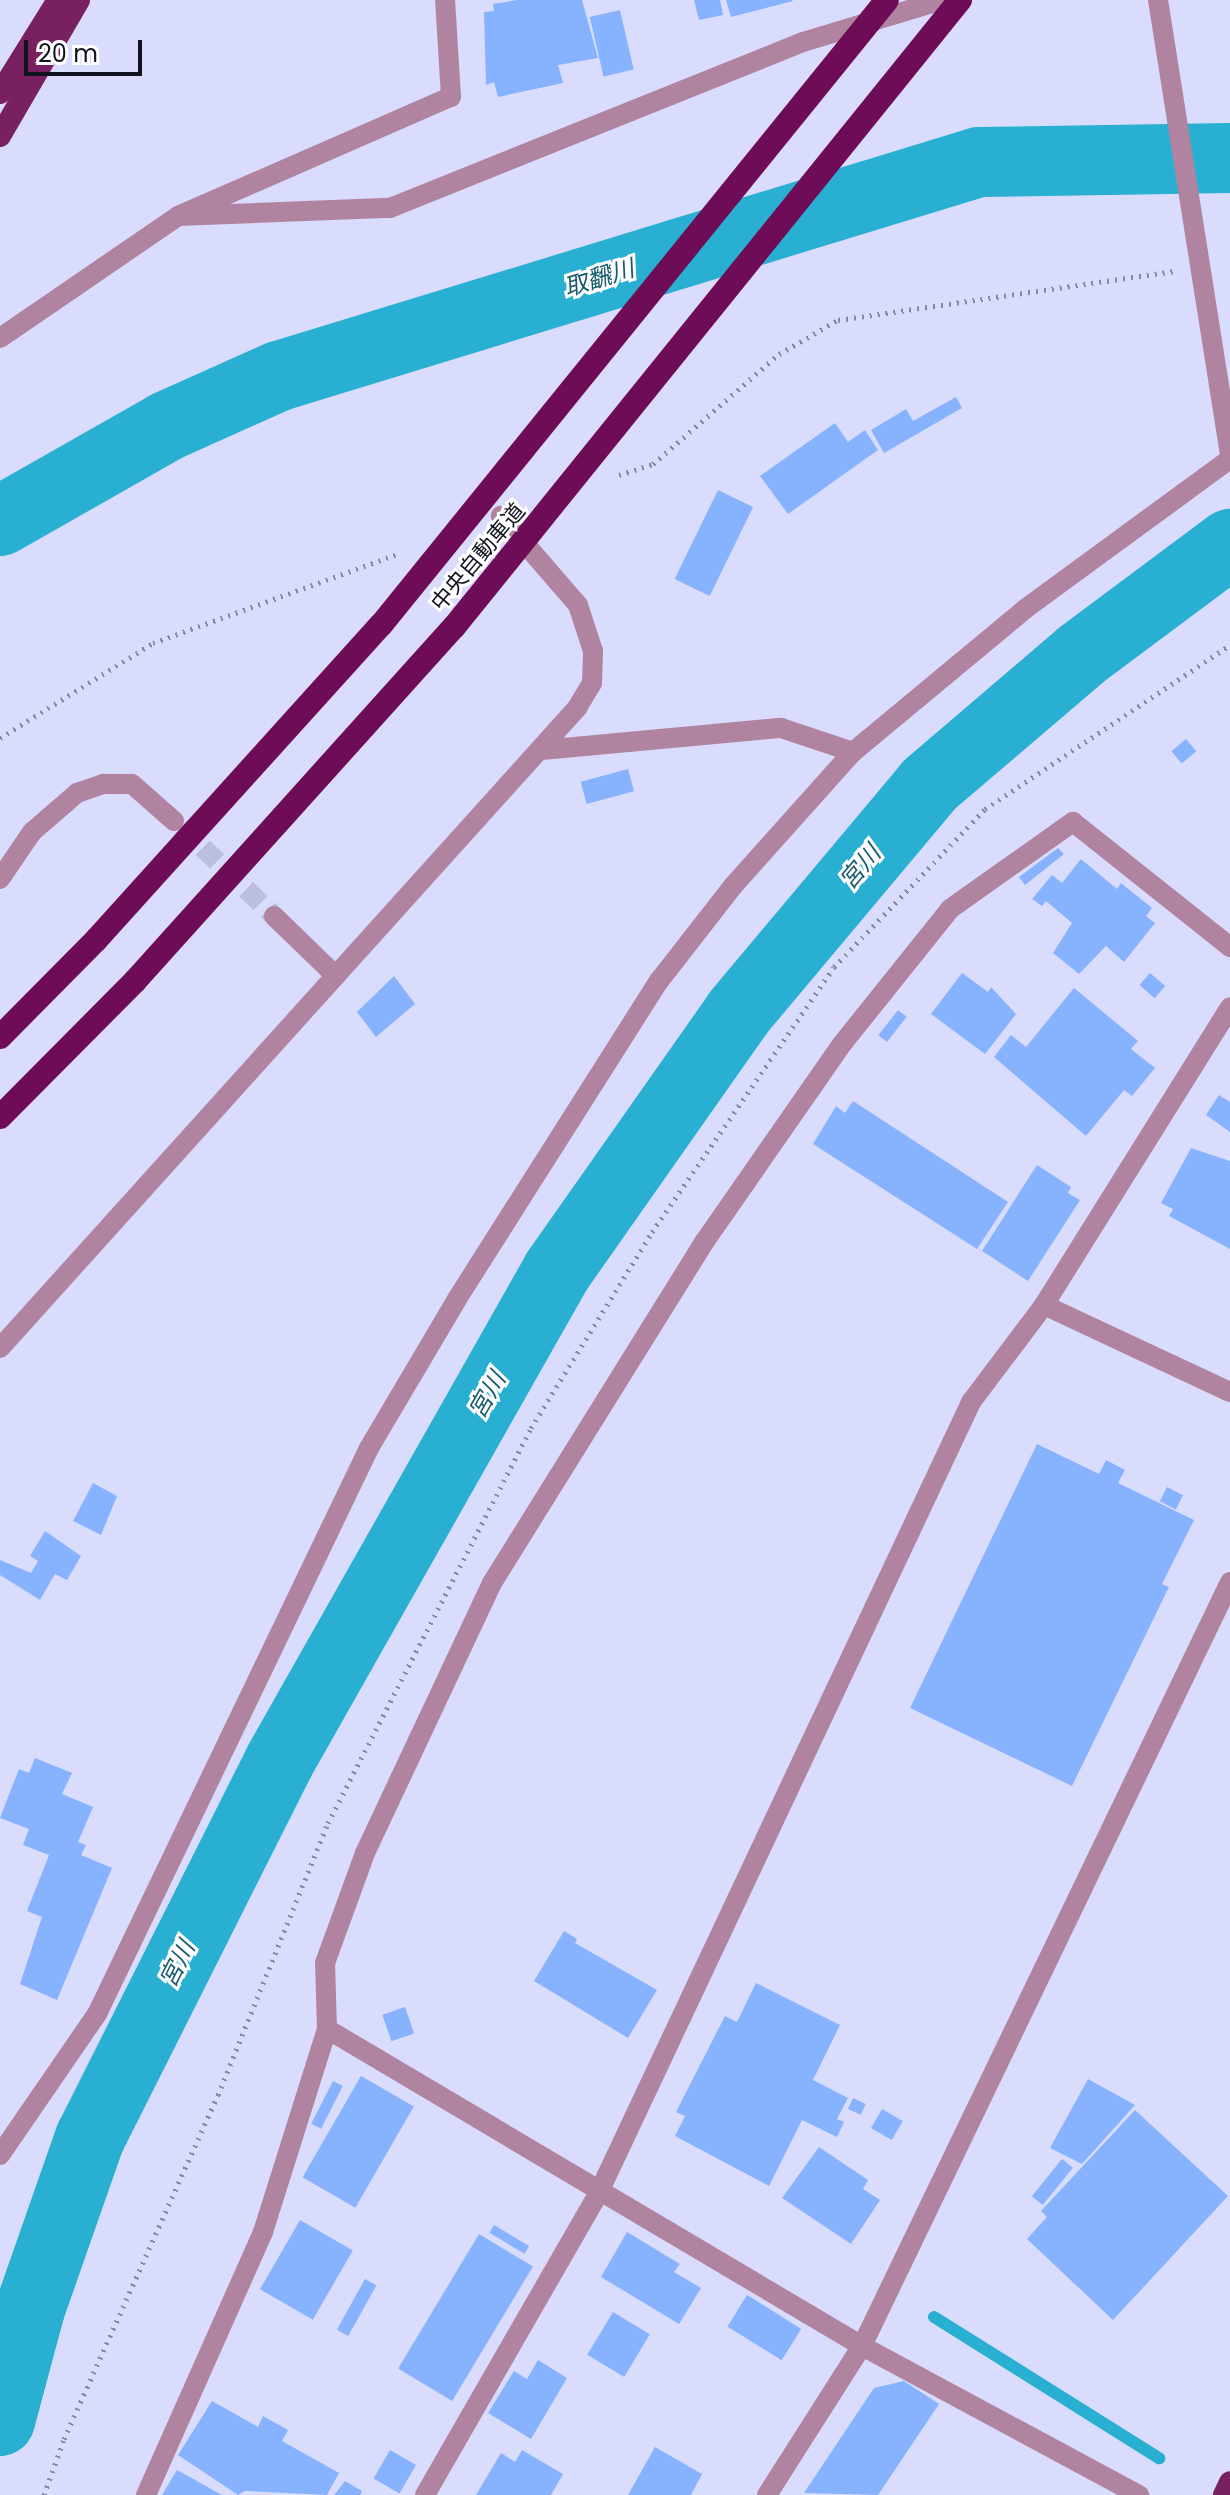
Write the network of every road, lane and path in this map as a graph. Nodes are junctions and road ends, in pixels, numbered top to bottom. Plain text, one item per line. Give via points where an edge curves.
1 (58, 0) edge
2 (79, 0) edge
3 (445, 0) edge
4 (887, 0) edge
5 (942, 0) edge
6 (960, 0) edge
7 (1159, 9) edge
8 (0, 93) edge
9 (0, 136) edge
10 (178, 216) junction
11 (0, 338) edge
12 (1230, 457) edge
13 (501, 516) dead end
14 (542, 750) junction
15 (853, 752) junction
16 (174, 821) tunnel mouth
17 (0, 879) edge
18 (274, 916) tunnel mouth
19 (1230, 947) edge
20 (336, 976) junction
21 (1230, 1007) edge
22 (0, 1037) edge
23 (0, 1117) edge
24 (1044, 1305) junction
25 (0, 1348) edge
26 (1230, 1392) edge
27 (1230, 1582) edge
28 (327, 2029) junction
29 (0, 2155) edge
30 (599, 2192) junction
31 (862, 2346) junction
32 (1230, 2482) edge
33 (146, 2495) edge
34 (425, 2495) edge
35 (767, 2495) edge
36 (1139, 2495) edge
37 (1224, 2495) edge

1 - 8 highway
2 - 9 highway
3 - 10 street via 451,97
4 - 22 highway, 中央自動車道 via 381,625 96,940
5 - 10 street via 803,42 390,208
6 - 23 highway, 中央自動車道 via 454,627 146,970
7 - 12 street
10 - 11 street
12 - 15 street via 1025,609
13 - 14 street via 578,605 593,651 592,683
14 - 15 street via 781,728
14 - 20 street
15 - 29 street via 733,886 659,981 457,1299 369,1448 97,2014
16 - 17 street via 132,784 103,784 77,793 32,832
18 - 20 street
19 - 28 street via 1073,822 950,909 842,1044 705,1241 492,1583 365,1853 325,1963
20 - 25 street
21 - 24 street
24 - 26 street
24 - 30 street via 971,1402
27 - 31 street
28 - 30 street
28 - 33 street via 263,2232
30 - 31 street
30 - 34 street
31 - 35 street
31 - 36 street
32 - 37 highway

